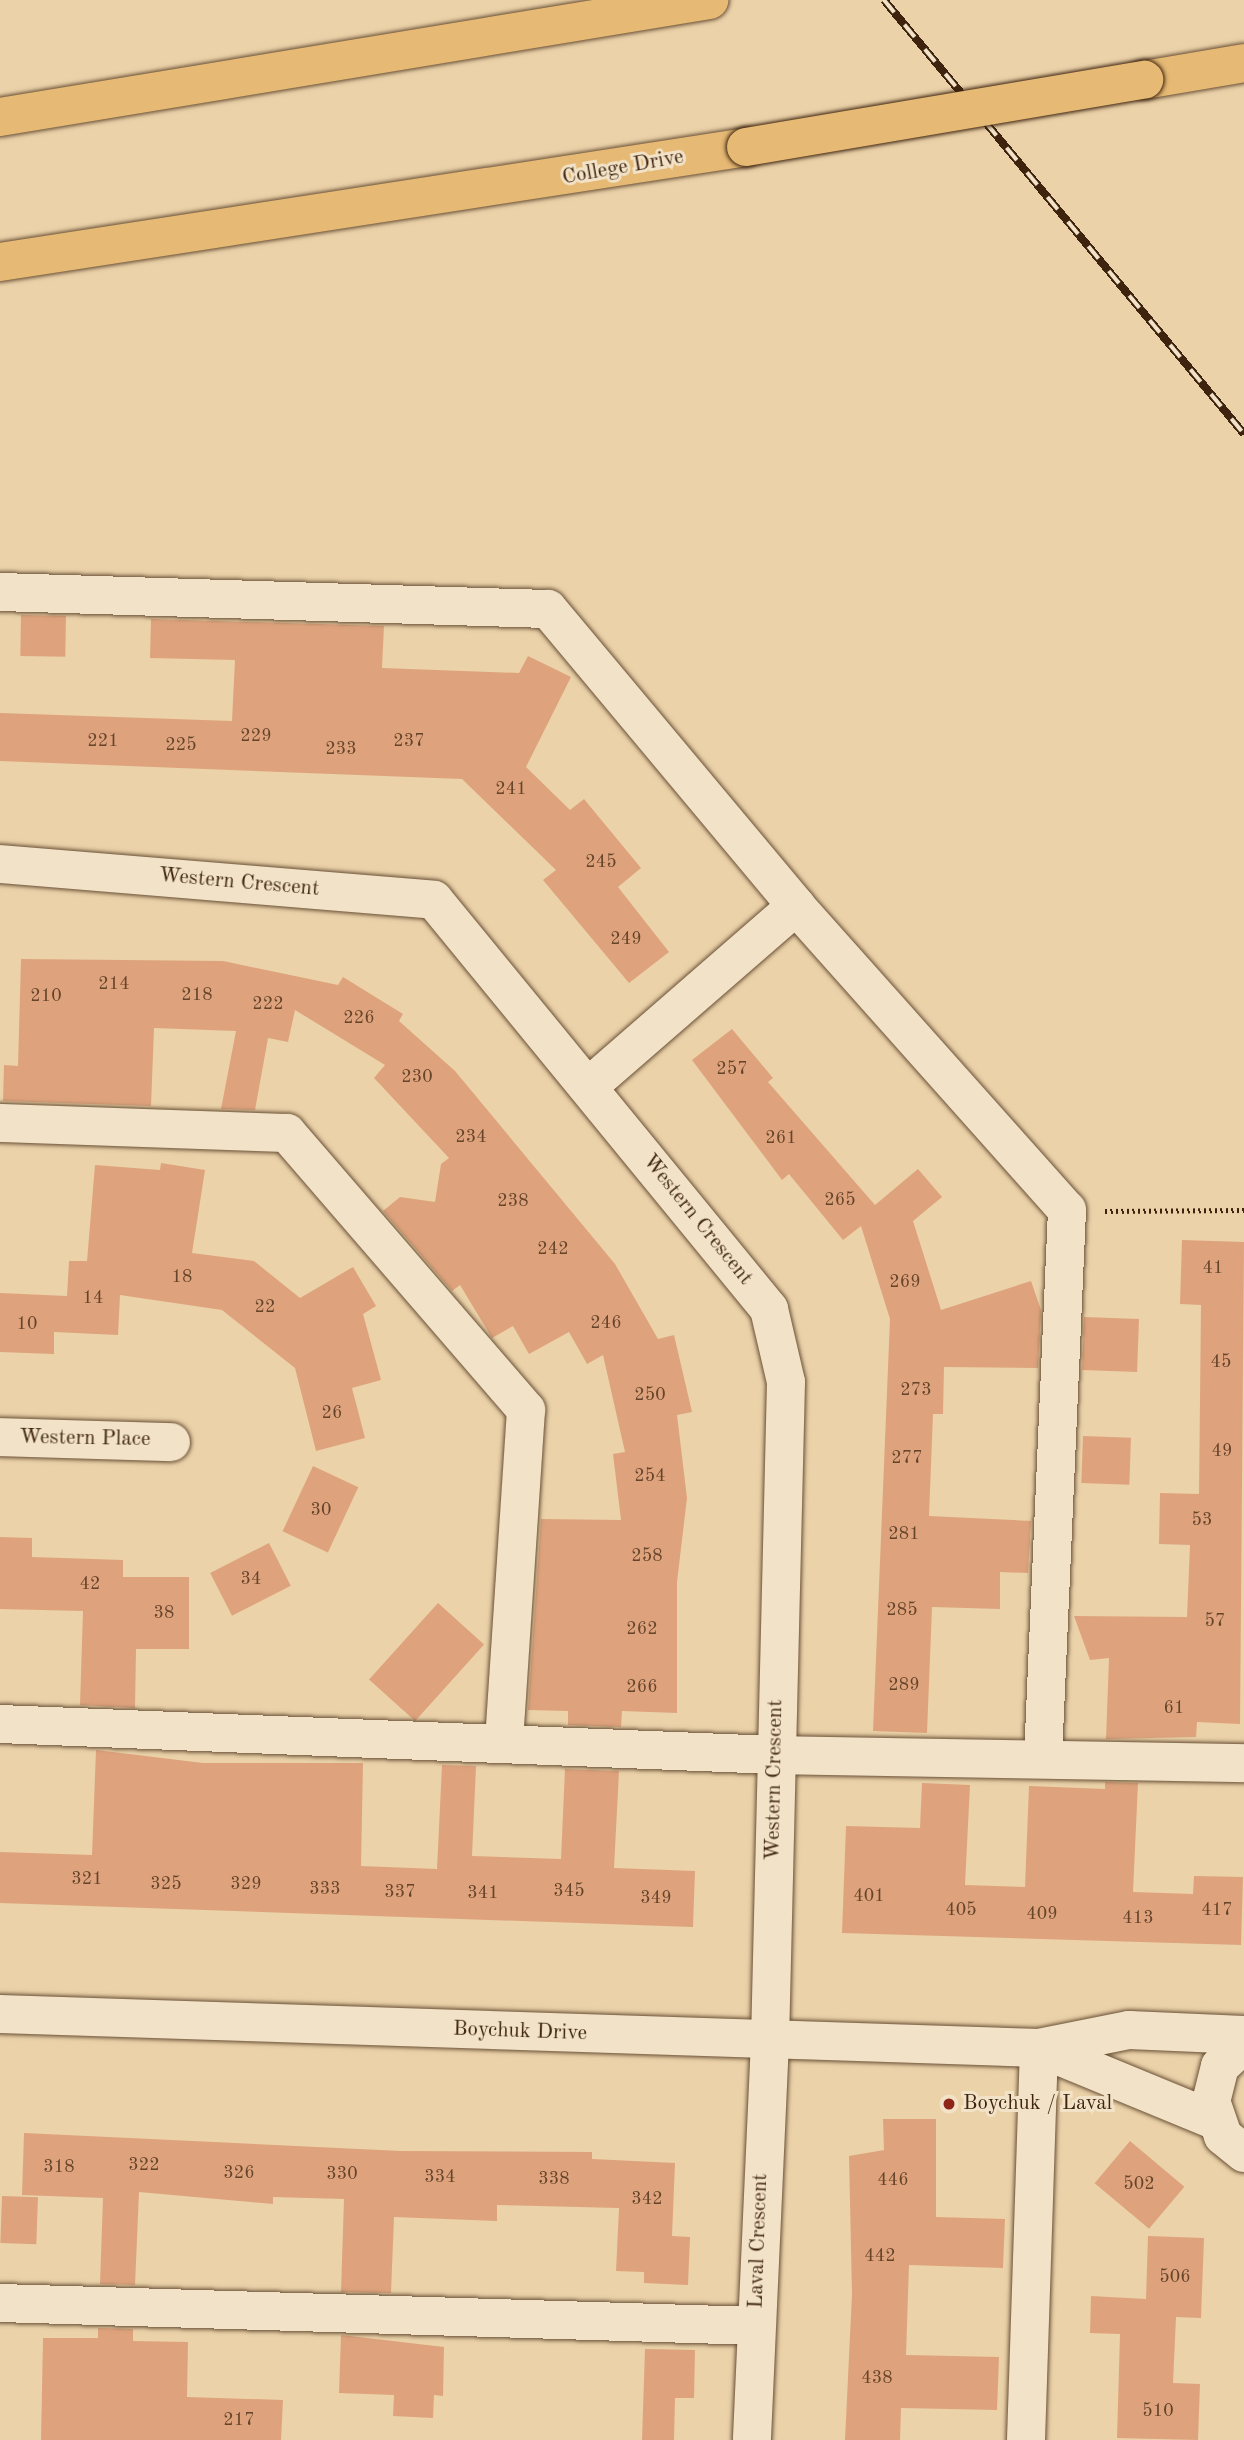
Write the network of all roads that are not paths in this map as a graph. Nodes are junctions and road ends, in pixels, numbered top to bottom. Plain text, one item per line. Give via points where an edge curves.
1 (709, 0) edge
2 (1244, 63) edge
3 (0, 117) edge
4 (0, 262) edge
5 (0, 592) edge
6 (0, 864) edge
7 (796, 906) junction
8 (589, 1087) junction
9 (0, 1124) edge
10 (0, 1437) edge
11 (171, 1442) dead end
12 (0, 1724) edge
13 (504, 1740) junction
14 (775, 1755) junction
15 (1043, 1758) junction
16 (1244, 1763) edge
17 (0, 2014) edge
18 (1244, 2035) edge
19 (770, 2041) junction
20 (1244, 2044) edge
21 (1040, 2048) junction
22 (1214, 2120) junction
23 (1244, 2154) edge
24 (0, 2302) edge
25 (756, 2326) junction
26 (752, 2440) edge
27 (1026, 2440) edge

1 - 3 highway
2 - 4 highway, College Drive, bridge via 746,147
5 - 7 street via 548,610
6 - 8 street, Western Crescent via 434,900
7 - 8 street
7 - 15 street via 1067,1210
8 - 14 street, Western Crescent via 769,1309 786,1382
9 - 13 street via 287,1133 526,1410
10 - 11 street, Western Place
12 - 13 street
13 - 14 street
14 - 15 street
14 - 19 street, Western Crescent
15 - 16 street
17 - 19 street, Boychuk Drive
18 - 21 street, Boychuk Drive via 1129,2030
19 - 21 street, Boychuk Drive
19 - 25 street, Laval Crescent
20 - 22 street via 1213,2082
21 - 22 street, Boychuk Drive
21 - 27 street
22 - 23 street
24 - 25 street
25 - 26 street, Laval Crescent

